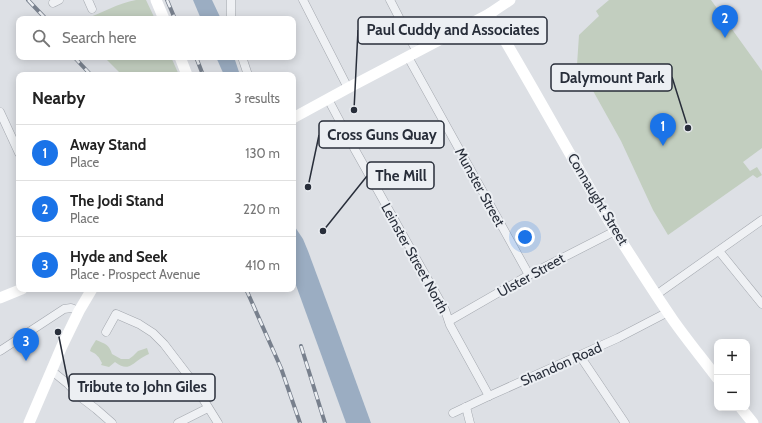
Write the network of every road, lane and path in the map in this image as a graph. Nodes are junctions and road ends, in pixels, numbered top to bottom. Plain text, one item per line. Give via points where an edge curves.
1 (88, 0) edge
2 (156, 0) edge
3 (231, 0) edge
4 (303, 0) edge
5 (390, 0) edge
6 (510, 0) edge
7 (92, 9) dead end
8 (489, 14) junction
9 (163, 16) edge
10 (231, 16) edge
11 (412, 55) junction
12 (181, 60) edge
13 (243, 60) edge
14 (186, 72) edge
15 (247, 72) edge
16 (348, 88) junction
17 (328, 100) junction
18 (0, 112) edge
19 (296, 116) edge
20 (16, 147) edge
21 (762, 220) edge
22 (615, 231) junction
23 (719, 251) junction
24 (529, 275) junction
25 (16, 291) edge
26 (86, 292) edge
27 (656, 295) junction
28 (0, 298) edge
29 (762, 304) edge
30 (79, 311) junction
31 (668, 312) junction
32 (449, 321) junction
33 (106, 332) dead end
34 (0, 351) edge
35 (580, 356) junction
36 (52, 371) junction
37 (715, 375) edge
38 (489, 396) junction
39 (466, 407) junction
40 (208, 408) junction
41 (743, 411) edge
42 (453, 413) dead end
43 (29, 423) edge
44 (112, 423) edge
45 (178, 423) edge
46 (218, 423) edge
47 (470, 423) edge
48 (625, 423) edge
49 (753, 423) edge

1 - 7 street
2 - 9 street
3 - 10 street
4 - 16 street
5 - 11 street, Munster Street
6 - 8 street
8 - 11 street
8 - 22 street, Connaught Street
11 - 16 street
11 - 24 street, Munster Street
12 - 14 street
13 - 15 street
16 - 17 street
17 - 19 street
17 - 32 street, Leinster Street North
18 - 20 street
21 - 23 street
22 - 24 street, Ulster Street
22 - 27 street, Connaught Street
23 - 27 street
23 - 29 street
24 - 32 street, Ulster Street
25 - 28 street
26 - 30 street
27 - 31 street, Connaught Street
30 - 34 street via 64,309
30 - 36 street
31 - 35 street, Shandon Road
31 - 37 street, Connaught Street
32 - 38 street, Leinster Street North
33 - 40 street via 116,314 153,333 190,378
35 - 38 street, Shandon Road
35 - 48 street
36 - 43 street
36 - 44 street
38 - 39 street, Shandon Road
39 - 42 street, Shandon Road
39 - 47 street
40 - 45 street
40 - 46 street
41 - 49 street

